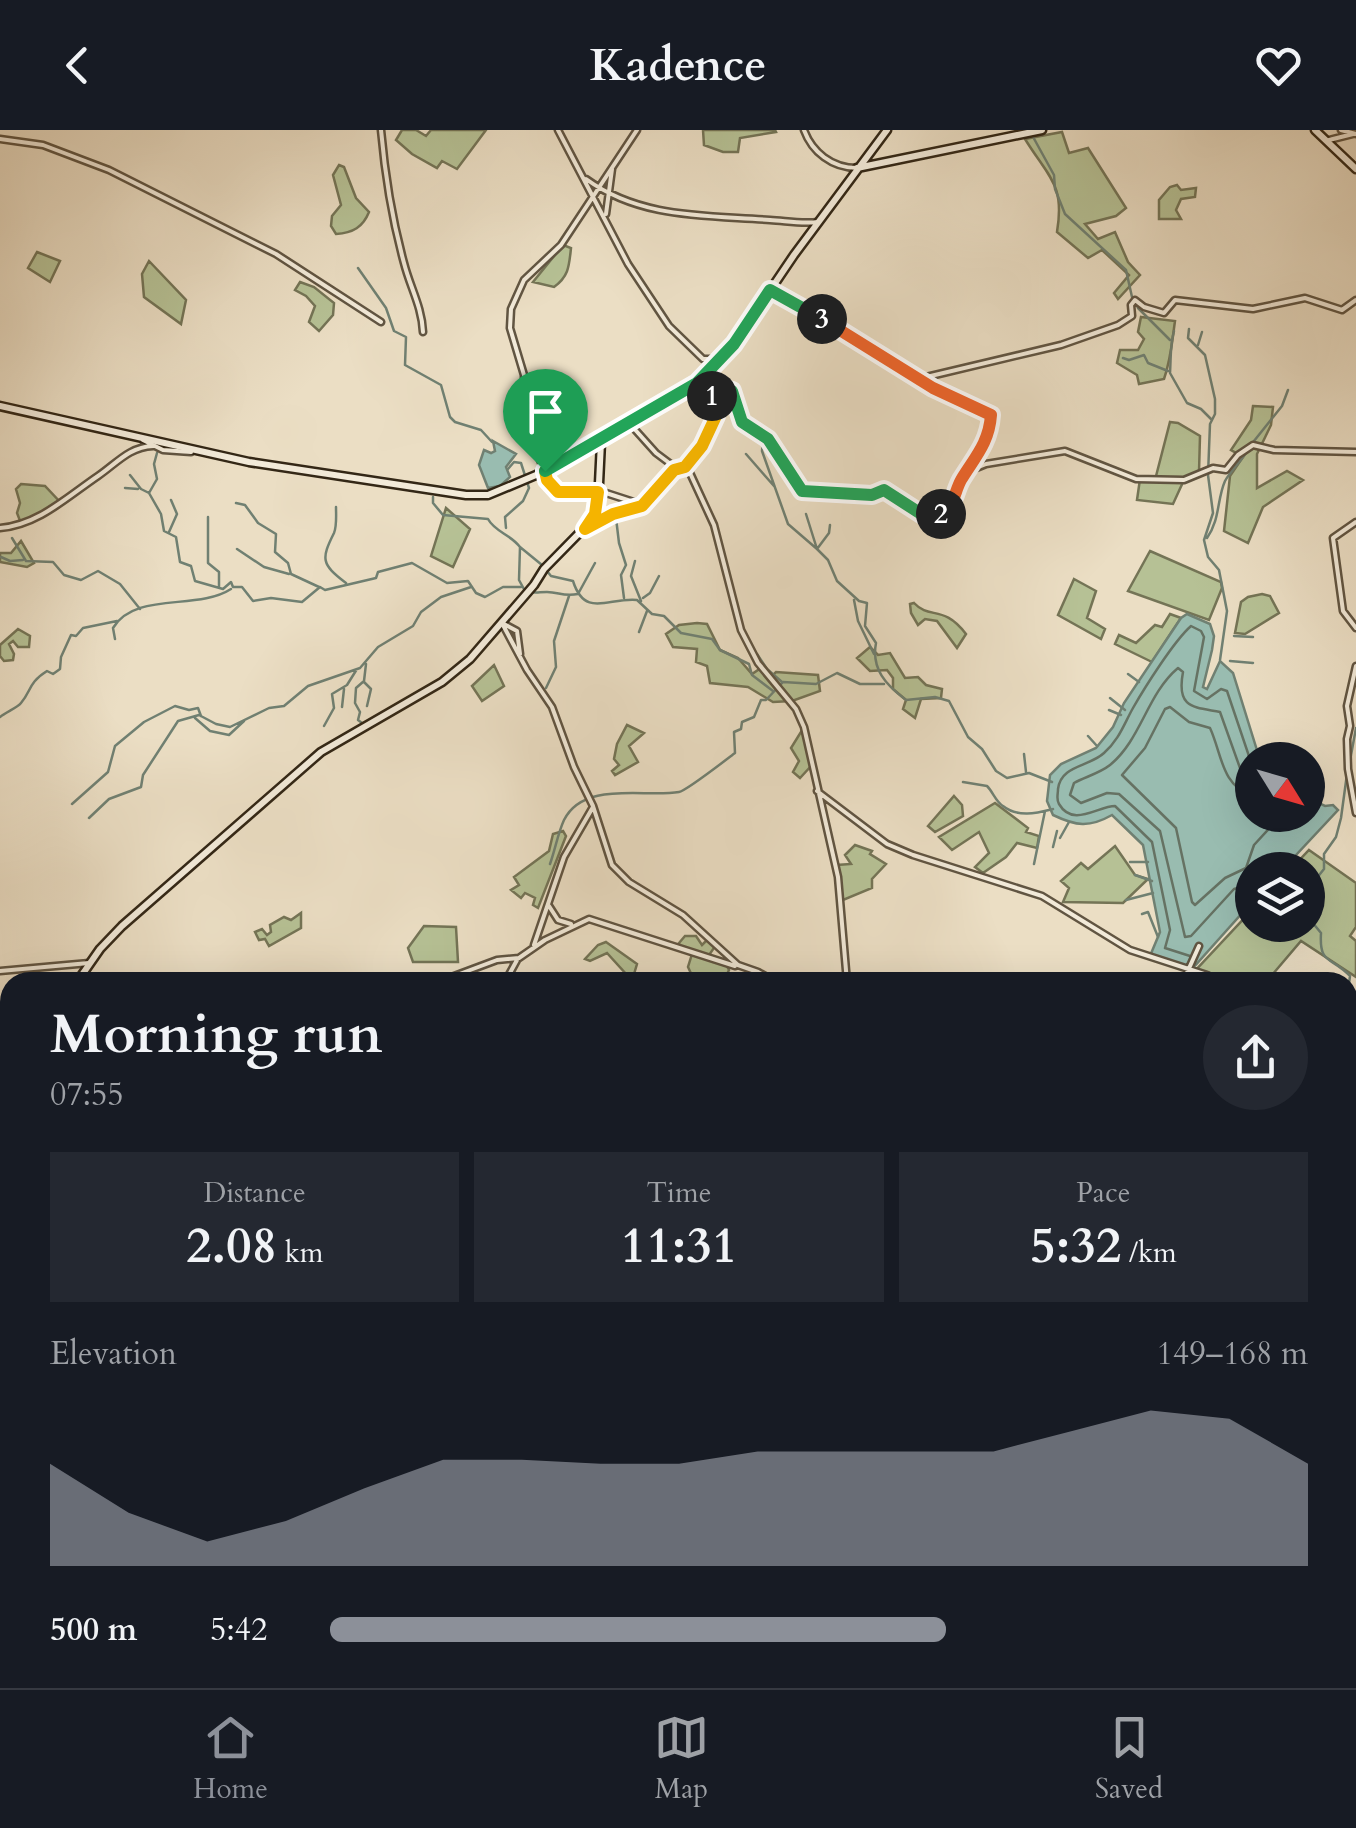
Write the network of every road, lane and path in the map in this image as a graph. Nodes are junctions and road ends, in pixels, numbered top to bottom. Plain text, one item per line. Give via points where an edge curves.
1 (381, 130) edge
2 (558, 130) edge
3 (636, 130) edge
4 (804, 130) edge
5 (887, 130) edge
6 (1042, 130) edge
7 (1315, 130) edge
8 (1341, 130) edge
9 (1355, 134) edge
10 (0, 139) edge
11 (1328, 141) junction
12 (613, 165) junction
13 (857, 168) junction
14 (1356, 169) edge
15 (582, 176) junction
16 (598, 186) junction
17 (609, 192) junction
18 (594, 197) junction
19 (606, 219) junction
20 (818, 222) junction
21 (770, 290) junction
22 (1356, 300) edge
23 (381, 322) dead end
24 (423, 332) dead end
25 (722, 358) junction
26 (705, 377) junction
27 (918, 379) junction
28 (713, 386) junction
29 (0, 406) edge
30 (630, 424) junction
31 (134, 436) junction
32 (600, 440) junction
33 (153, 446) junction
34 (199, 451) junction
35 (1356, 452) edge
36 (685, 467) junction
37 (676, 468) junction
38 (545, 471) junction
39 (966, 474) junction
40 (598, 492) junction
41 (643, 505) junction
42 (1356, 522) edge
43 (0, 528) edge
44 (585, 529) junction
45 (502, 623) junction
46 (1356, 628) edge
47 (520, 654) junction
48 (1356, 666) edge
49 (1356, 721) edge
50 (1350, 726) junction
51 (818, 791) junction
52 (594, 806) junction
53 (1356, 813) edge
54 (549, 902) junction
55 (576, 924) junction
56 (1198, 946) dead end
57 (532, 949) junction
58 (519, 958) junction
59 (89, 963) junction
60 (741, 968) junction
61 (0, 971) edge
62 (83, 972) edge
63 (465, 972) edge
64 (511, 972) edge
65 (758, 972) edge
66 (845, 972) edge
67 (1187, 972) joint

1 - 24 street via 390,202
2 - 15 street
3 - 12 street
4 - 13 street via 814,151
5 - 13 street
6 - 13 street
7 - 11 street
8 - 9 street
9 - 11 street
10 - 23 street via 43,144 109,170 276,254
11 - 14 street
12 - 16 street
12 - 17 street
13 - 20 street
15 - 16 street
15 - 18 street
16 - 17 street
16 - 18 street
17 - 19 street
17 - 20 street via 662,212
18 - 19 street
18 - 38 street via 561,244 524,280 511,309 524,375 523,413
19 - 25 street via 669,326 703,360
20 - 21 street
21 - 25 street
21 - 27 street
22 - 27 street via 1342,310 1306,298 1253,310 1175,300 1164,313 1135,300 1132,316 1118,326
25 - 26 street
26 - 28 street
26 - 30 street
27 - 39 street via 991,415 983,449
28 - 36 street via 716,416
28 - 39 street via 732,391 742,422 768,439 802,491 884,490 930,519 951,506
29 - 31 street
30 - 32 street
30 - 37 street
31 - 33 street
31 - 34 street
32 - 38 street
32 - 40 street
33 - 34 street
33 - 43 street via 133,449 31,521
34 - 38 street via 466,495 498,492
35 - 39 street via 1253,445 1226,470 1184,480 1136,479 1064,452 986,464
36 - 37 street
36 - 51 street via 714,524 741,630 804,728
37 - 41 street
38 - 40 street via 558,492
40 - 41 street
40 - 44 street
41 - 44 street
42 - 46 street via 1333,538 1343,611
44 - 45 street
45 - 47 street
45 - 47 street via 517,632
45 - 59 street via 442,682 321,752 131,918
47 - 52 street via 552,707
48 - 50 street
49 - 50 street
50 - 53 street via 1347,762
51 - 66 street via 838,877
51 - 67 street via 887,844 1042,896 1130,950
52 - 54 street via 564,857
52 - 60 street via 607,856 619,874 683,914
54 - 55 street via 558,920
54 - 57 street
55 - 57 street
55 - 60 street via 596,919
56 - 67 street
57 - 58 street
58 - 63 street
58 - 64 street
59 - 61 street
59 - 62 street
60 - 65 street

